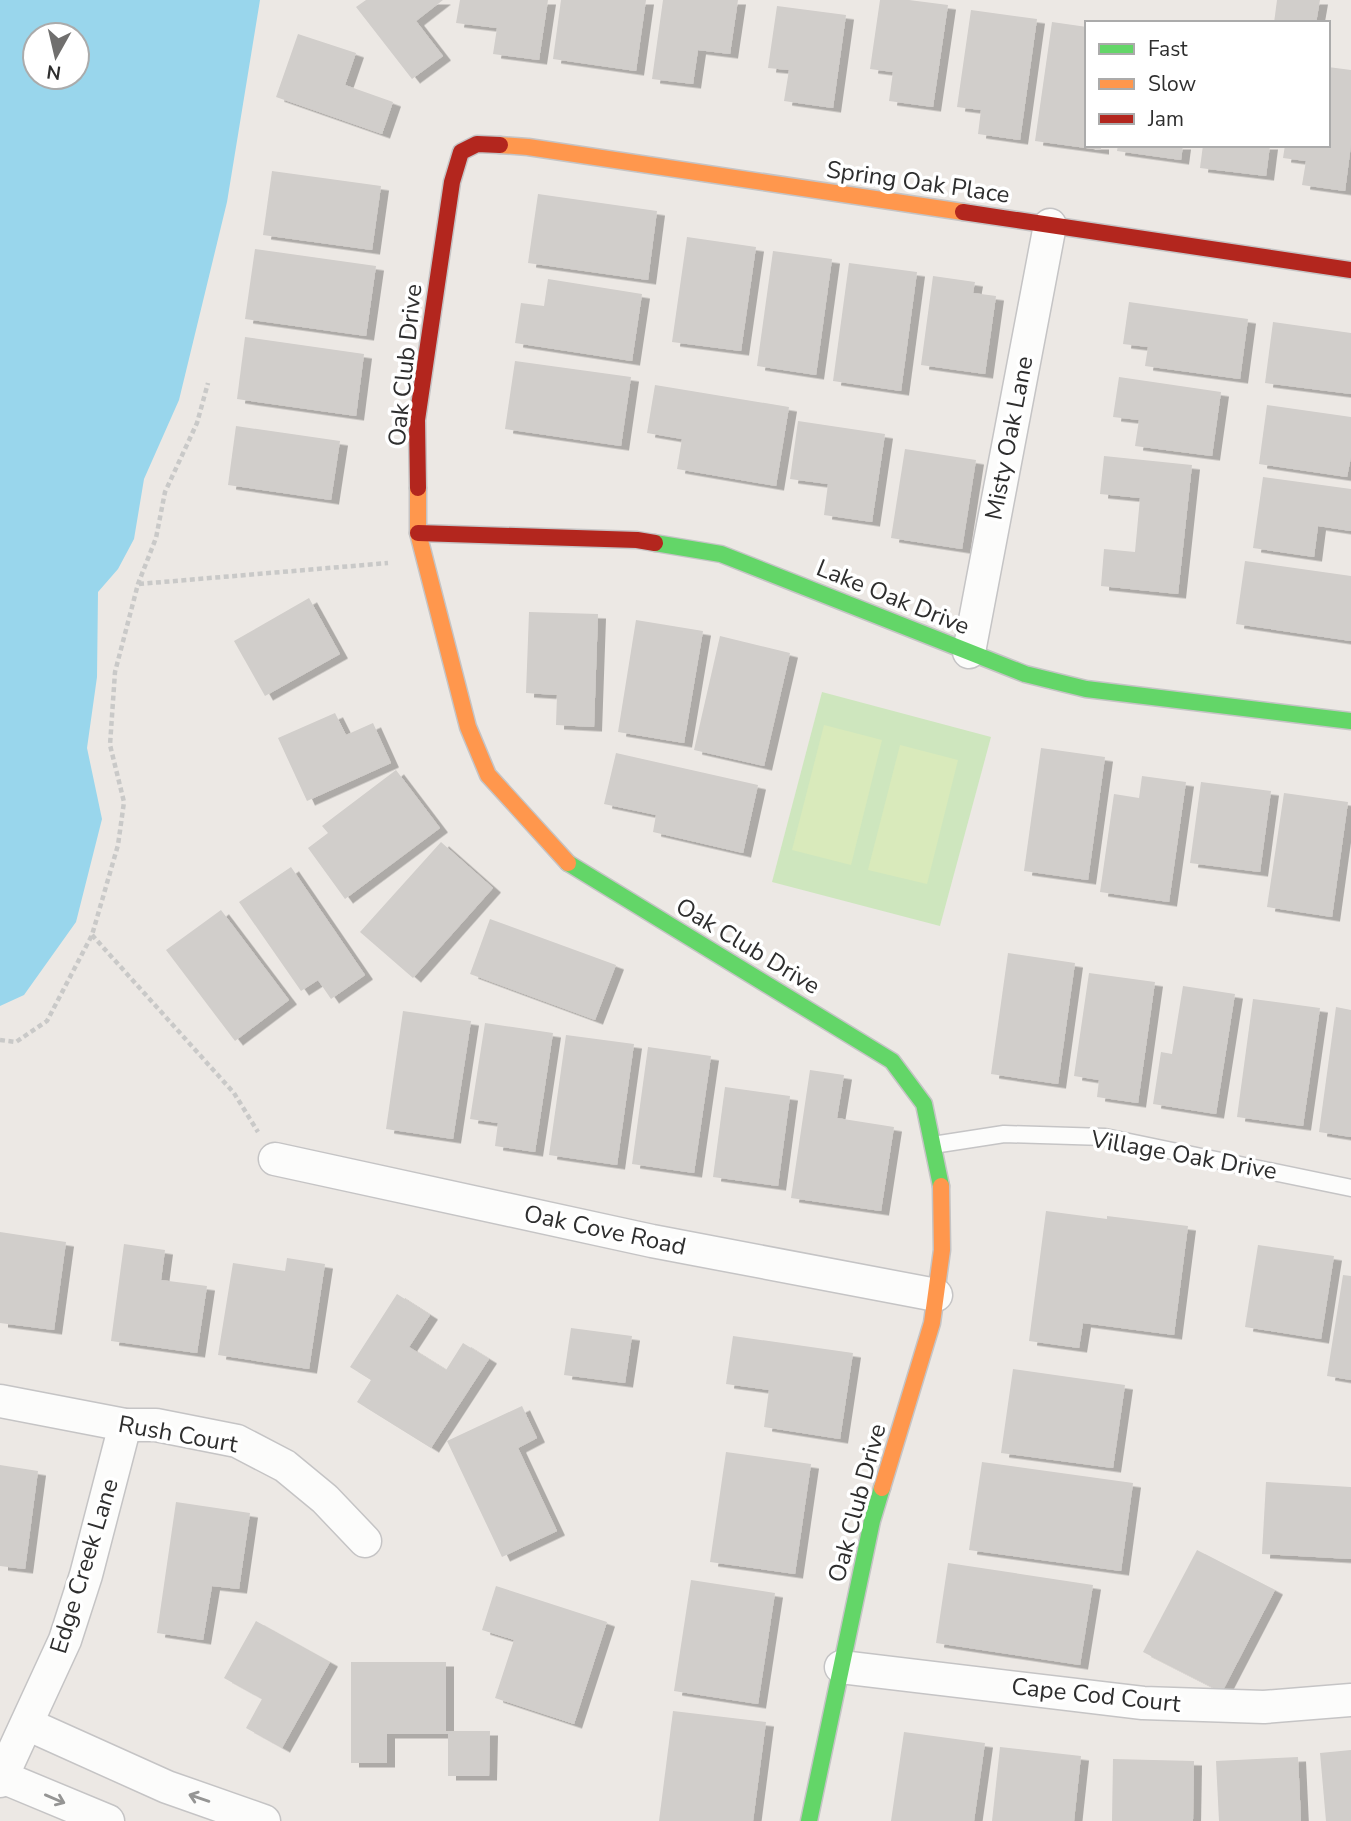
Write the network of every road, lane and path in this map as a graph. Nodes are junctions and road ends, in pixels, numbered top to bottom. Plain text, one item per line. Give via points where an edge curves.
1 (477, 144) joint
2 (1050, 225) junction
3 (1351, 270) edge
4 (208, 383) dead end
5 (418, 533) junction
6 (138, 584) junction
7 (969, 652) junction
8 (1351, 721) edge
9 (92, 934) junction
10 (0, 1040) edge
11 (933, 1145) junction
12 (275, 1159) joint
13 (1351, 1188) edge
14 (936, 1295) junction
15 (0, 1401) edge
16 (125, 1425) junction
17 (365, 1541) dead end
18 (841, 1667) junction
19 (1351, 1700) edge
20 (27, 1724) junction
21 (1, 1779) edge
22 (108, 1821) edge
23 (264, 1821) edge
24 (809, 1821) edge

1 - 2 street, Spring Oak Place via 528,147
1 - 5 street, Oak Club Drive via 461,152 452,182 416,420
2 - 3 street, Spring Oak Place
2 - 7 street, Misty Oak Lane
4 - 6 path via 197,422 165,492 156,538
5 - 6 path via 392,562
5 - 7 street, Lake Oak Drive via 637,540 721,554
5 - 11 street, Oak Club Drive via 468,727 488,775 565,861 892,1061 924,1104
6 - 9 path via 115,672 110,745 124,802 118,845
7 - 8 street, Lake Oak Drive via 1025,674 1086,689
9 - 10 path via 47,1021 16,1042
9 - 12 path via 234,1093
11 - 13 lane, Village Oak Drive via 1004,1134 1105,1137
11 - 14 street, Oak Club Drive via 941,1179 942,1238
12 - 14 street, Oak Cove Road via 652,1241
14 - 18 street, Oak Club Drive via 932,1323 872,1521
15 - 16 street, Rush Court
16 - 17 street, Rush Court via 156,1425 237,1441 285,1466
16 - 20 street, Edge Creek Lane via 65,1640
18 - 19 street, Cape Cod Court via 1143,1703 1264,1707
18 - 24 street, Oak Club Drive
20 - 21 street, Edge Creek Lane
23 -> 20 street via 167,1787
21 -> 22 street

